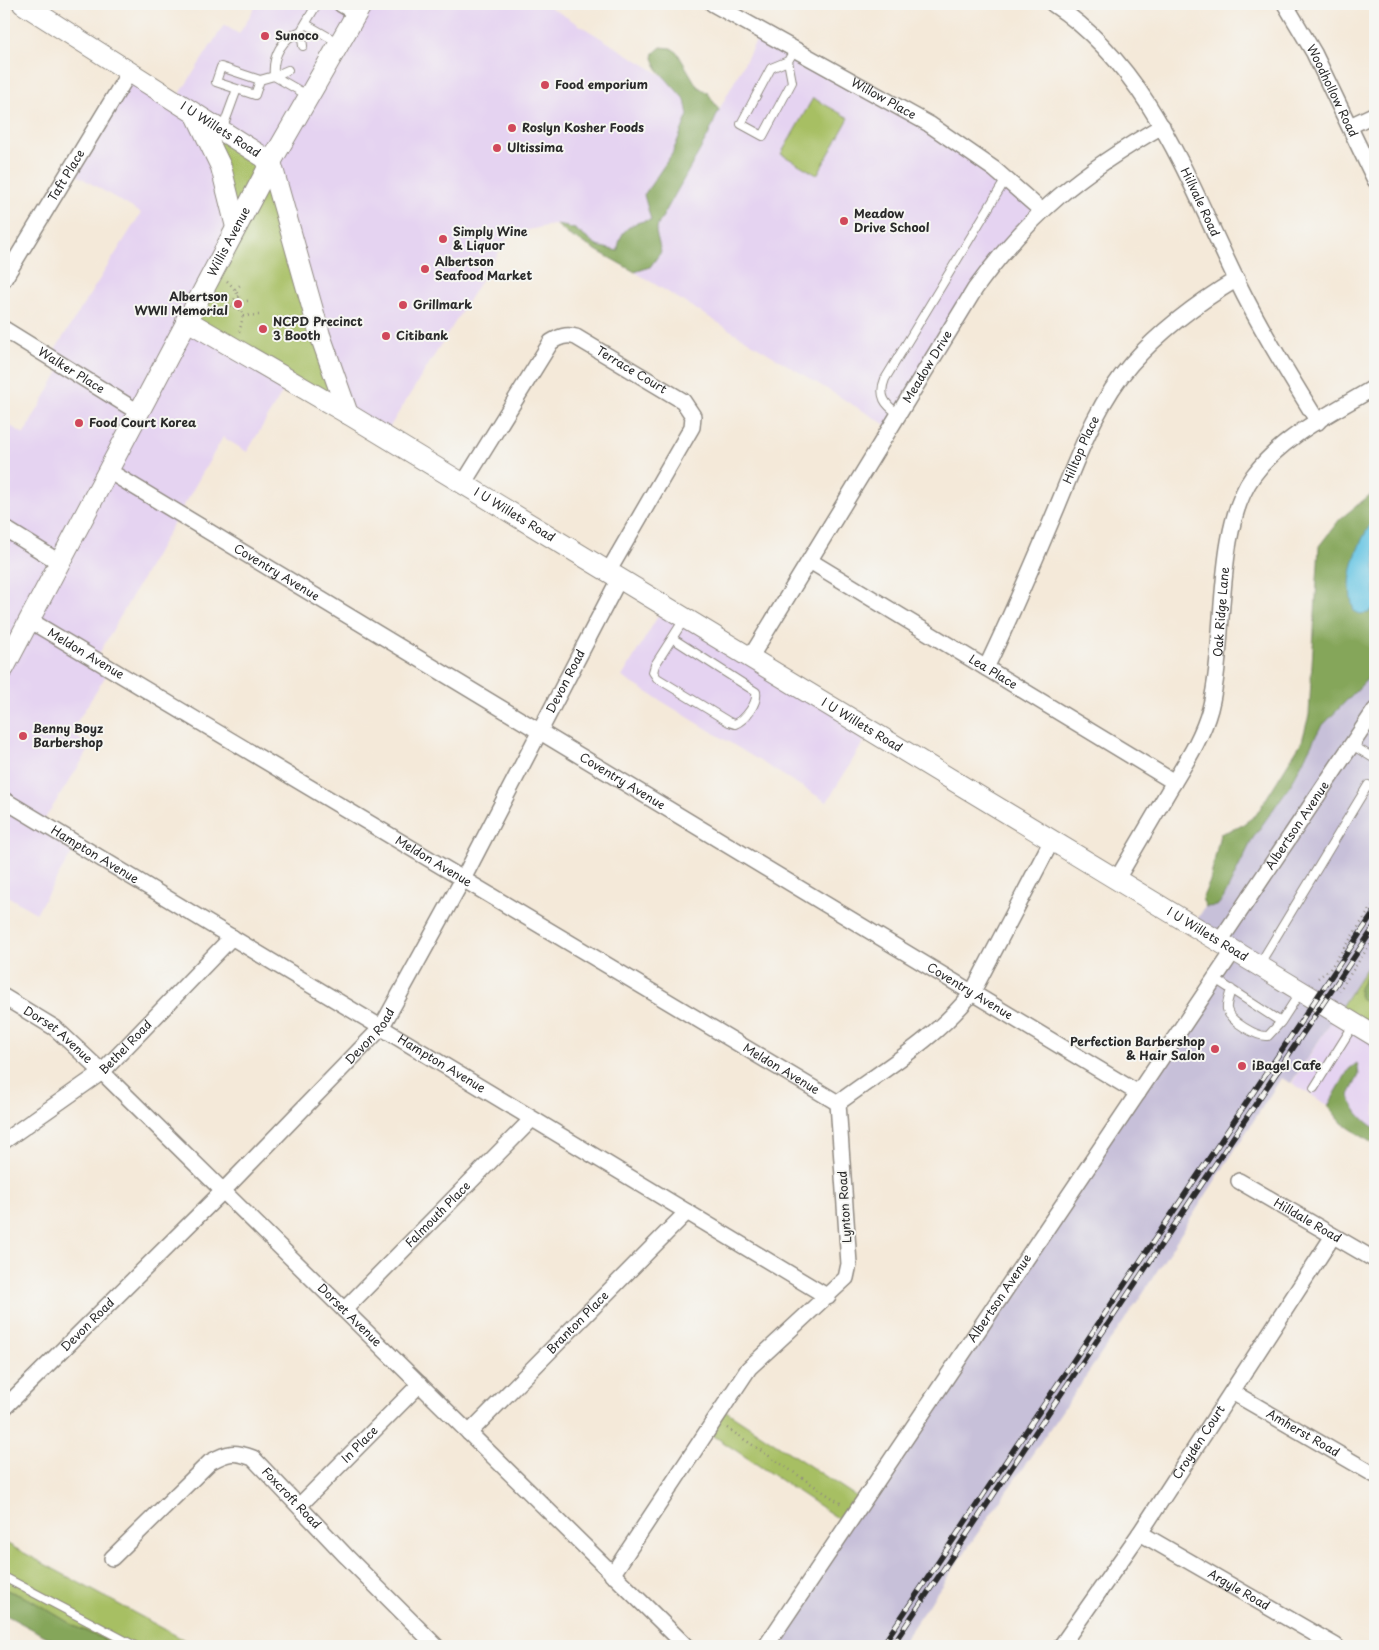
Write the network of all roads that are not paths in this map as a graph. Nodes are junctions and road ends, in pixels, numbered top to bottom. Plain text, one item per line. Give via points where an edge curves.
1 (23, 4) edge
2 (306, 4) edge
3 (713, 4) edge
4 (1053, 4) edge
5 (1284, 4) edge
6 (316, 6) edge
7 (353, 7) edge
8 (304, 28) junction
9 (339, 43) junction
10 (303, 46) dead end
11 (791, 55) junction
12 (288, 70) dead end
13 (130, 71) junction
14 (274, 76) junction
15 (260, 80) junction
16 (237, 89) junction
17 (309, 96) junction
18 (196, 113) junction
19 (1375, 114) edge
20 (1162, 126) junction
21 (1350, 126) junction
22 (222, 130) junction
23 (271, 162) junction
24 (1006, 179) junction
25 (1375, 180) edge
26 (1041, 210) junction
27 (236, 226) junction
28 (4, 279) edge
29 (1236, 279) junction
30 (186, 320) junction
31 (4, 329) edge
32 (1375, 387) edge
33 (138, 412) junction
34 (348, 414) junction
35 (899, 414) junction
36 (1318, 422) junction
37 (107, 470) junction
38 (463, 484) junction
39 (4, 528) edge
40 (810, 561) junction
41 (59, 562) junction
42 (613, 575) junction
43 (685, 618) junction
44 (29, 620) junction
45 (672, 638) junction
46 (750, 658) junction
47 (4, 668) edge
48 (986, 668) junction
49 (1375, 710) edge
50 (540, 732) junction
51 (1352, 745) junction
52 (1375, 759) edge
53 (1174, 782) junction
54 (1375, 790) edge
55 (4, 800) edge
56 (1052, 840) junction
57 (463, 879) junction
58 (1117, 879) junction
59 (232, 938) junction
60 (1227, 946) junction
61 (1259, 965) junction
62 (1215, 979) junction
63 (1231, 989) junction
64 (1301, 991) junction
65 (972, 993) junction
66 (4, 997) edge
67 (1281, 1022) junction
68 (1354, 1024) junction
69 (381, 1028) junction
70 (1375, 1036) edge
71 (102, 1072) junction
72 (1314, 1088) dead end
73 (1138, 1093) junction
74 (838, 1103) junction
75 (532, 1119) junction
76 (4, 1141) edge
77 (1239, 1181) dead end
78 (224, 1191) junction
79 (687, 1212) junction
80 (1333, 1236) junction
81 (1375, 1260) edge
82 (828, 1297) junction
83 (344, 1310) junction
84 (420, 1384) junction
85 (9, 1391) edge
86 (1232, 1392) junction
87 (4, 1408) edge
88 (469, 1433) junction
89 (1375, 1475) edge
90 (300, 1505) junction
91 (1140, 1533) junction
92 (112, 1558) dead end
93 (612, 1575) junction
94 (4, 1577) edge
95 (135, 1646) edge
96 (436, 1646) edge
97 (686, 1646) edge
98 (766, 1646) edge
99 (1061, 1646) edge
100 (1336, 1646) edge

1 - 13 main road, I U Willets Road
2 - 6 lane
3 - 11 street, Willow Place
4 - 20 street, Hillvale Road via 1119,62
5 - 21 street, Woodhollow Road via 1314,53
6 - 8 lane
7 - 9 main road, Willis Avenue
8 - 9 lane
8 - 10 lane
8 - 14 lane via 288,36 273,62
9 - 17 main road, Willis Avenue
11 - 11 lane via 771,68 741,124 762,136 792,82
11 - 24 street, Willow Place via 929,124
12 - 14 lane
13 - 18 main road, I U Willets Road
13 - 28 street, Taft Place
14 - 15 lane
14 - 17 lane
15 - 16 lane via 255,95
15 - 16 lane via 221,67 216,82
16 - 22 lane
17 - 23 main road, Willis Avenue
18 - 22 main road, I U Willets Road
18 - 27 main road via 221,167
19 - 21 street
20 - 26 street, Meadow Drive via 1122,149
20 - 29 street, Hillvale Road
21 - 25 street, Woodhollow Road
22 - 23 main road, I U Willets Road
23 - 27 main road, Willis Avenue
23 - 34 main road, I U Willets Road via 320,335
24 - 26 street, Willow Place
24 - 35 lane via 884,379 881,390 884,401
26 - 35 street, Meadow Drive via 975,289
27 - 30 main road, Willis Avenue
29 - 36 street, Hillvale Road via 1266,337
29 - 48 street, Hilltop Place via 1170,324 1130,365 1112,390 1088,434 1015,608
30 - 33 main road, Willis Avenue
30 - 34 main road, I U Willets Road
31 - 33 street, Walker Place
32 - 36 street, Oak Ridge Lane
33 - 37 main road, Willis Avenue
34 - 38 main road, I U Willets Road
35 - 40 street, Meadow Drive
36 - 53 street, Oak Ridge Lane via 1268,460 1254,475 1241,500 1228,551 1210,709 1196,744
37 - 41 main road, Willis Avenue
37 - 50 street, Coventry Avenue
38 - 42 main road, I U Willets Road
38 - 42 street, Terrace Court via 551,342 559,337 576,337 683,401 693,416 692,426
39 - 41 street
40 - 46 street, Meadow Drive
40 - 48 street, Lea Place
41 - 44 main road, Willis Avenue
42 - 43 main road, I U Willets Road
42 - 50 street, Devon Road
43 - 45 lane
43 - 46 main road, I U Willets Road
44 - 47 main road, Willis Avenue
44 - 57 street, Meldon Avenue
45 - 45 lane via 652,669 657,678 729,722 740,722 757,697 756,692
46 - 56 main road, I U Willets Road
48 - 53 street, Lea Place
49 - 51 street, Albertson Avenue
50 - 57 street, Devon Road
50 - 65 street, Coventry Avenue
51 - 52 lane
51 - 60 street, Albertson Avenue
53 - 58 street, Oak Ridge Lane
54 - 61 lane via 1368,785
55 - 59 street, Hampton Avenue
56 - 58 main road, I U Willets Road
56 - 65 street
57 - 69 street, Devon Road
57 - 74 street, Meldon Avenue
58 - 60 main road, I U Willets Road
59 - 69 street, Hampton Avenue
59 - 71 street, Bethel Road
60 - 61 main road, I U Willets Road
60 - 62 street, Albertson Avenue
61 - 64 main road, I U Willets Road
62 - 63 lane
62 - 73 street, Albertson Avenue
63 - 67 lane
63 - 67 lane via 1227,1008 1230,1016 1259,1036 1268,1036
64 - 67 lane
64 - 68 main road, I U Willets Road
65 - 73 street, Coventry Avenue
65 - 74 street via 940,1028
66 - 71 street, Dorset Avenue via 55,1028
68 - 70 main road, I U Willets Road
68 - 72 lane
69 - 75 street, Hampton Avenue
69 - 78 street, Devon Road
71 - 76 street, Bethel Road
71 - 78 street, Dorset Avenue
73 - 98 street, Albertson Avenue
74 - 82 street, Lynton Road via 849,1264 846,1278
75 - 79 street, Hampton Avenue
75 - 83 street, Falmouth Place
77 - 80 street, Hilldale Road
78 - 83 street, Dorset Avenue
78 - 85 street, Devon Road
79 - 82 street, Hampton Avenue
79 - 88 street, Branton Place
80 - 81 street, Hilldale Road
80 - 86 street, Croyden Court
82 - 93 street, Lynton Road via 750,1368
83 - 84 street, Dorset Avenue
84 - 88 street, Dorset Avenue
84 - 90 street, In Place
85 - 87 street, Devon Road
86 - 89 street, Amherst Road
86 - 91 street, Croyden Court
88 - 93 street, Dorset Avenue
90 - 92 street, Foxcroft Road via 253,1458 237,1452 222,1455 195,1475
90 - 96 street, Foxcroft Road
91 - 99 street, Croyden Court
91 - 100 street, Argyle Road
93 - 97 street, Dorset Avenue
94 - 95 lane

